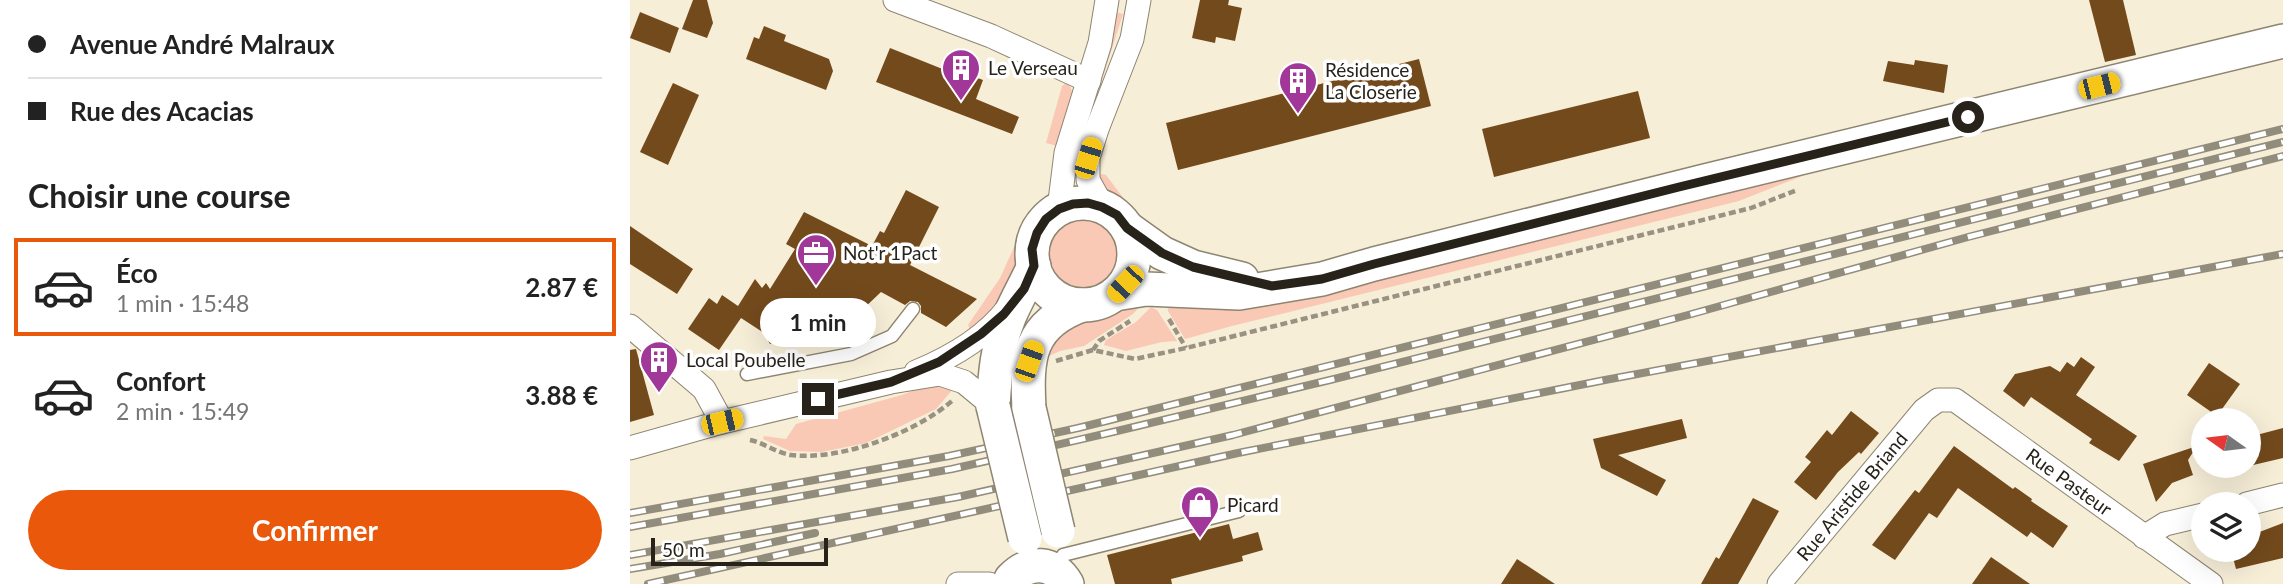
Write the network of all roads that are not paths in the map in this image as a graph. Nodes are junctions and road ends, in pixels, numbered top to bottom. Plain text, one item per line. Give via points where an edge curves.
1 (895, 0) edge
2 (1107, 0) edge
3 (1139, 0) edge
4 (2283, 41) edge
5 (1089, 81) junction
6 (1102, 207) junction
7 (1059, 209) junction
8 (1127, 228) junction
9 (1029, 277) junction
10 (1272, 286) junction
11 (1115, 295) junction
12 (1082, 305) junction
13 (914, 309) dead end
14 (630, 326) edge
15 (747, 374) dead end
16 (891, 382) junction
17 (993, 406) junction
18 (1924, 410) joint
19 (722, 422) junction
20 (630, 448) edge
21 (2283, 495) edge
22 (2261, 500) edge
23 (1239, 511) dead end
24 (2191, 518) edge
25 (2144, 537) junction
26 (1063, 563) edge
27 (1003, 582) edge
28 (958, 584) edge
29 (1779, 584) edge
30 (2211, 584) edge

1 - 5 street via 991,36
2 - 5 street
3 - 6 street via 1132,39 1088,158 1088,180
4 - 10 main road via 1322,279
5 - 7 street via 1066,153
6 - 7 main road via 1088,203
6 - 8 main road via 1117,215
7 - 9 main road via 1037,233
8 - 10 main road via 1162,253 1193,267
8 - 11 main road via 1134,257 1125,284
9 - 12 main road via 1066,302
9 - 16 street via 1004,314 969,343 939,362
9 - 17 main road via 1000,345
10 - 11 main road via 1239,293 1146,289
11 - 12 main road
12 - 26 main road, bridge via 1062,312 1039,333 1029,361 1028,395
13 - 15 lane via 892,336 851,354
14 - 19 street via 704,389
16 - 17 street via 940,374 964,382
16 - 19 street
17 - 27 main road, bridge via 1025,538 1022,558
18 - 25 street, Rue Pasteur via 1938,400 1955,400
18 - 29 street, Rue Aristide Briand
19 - 20 street
21 - 22 street
23 - 26 lane
24 - 25 street via 2165,524
25 - 30 street, Rue Pasteur
26 - 27 main road via 1059,572 1039,565
27 - 28 street

